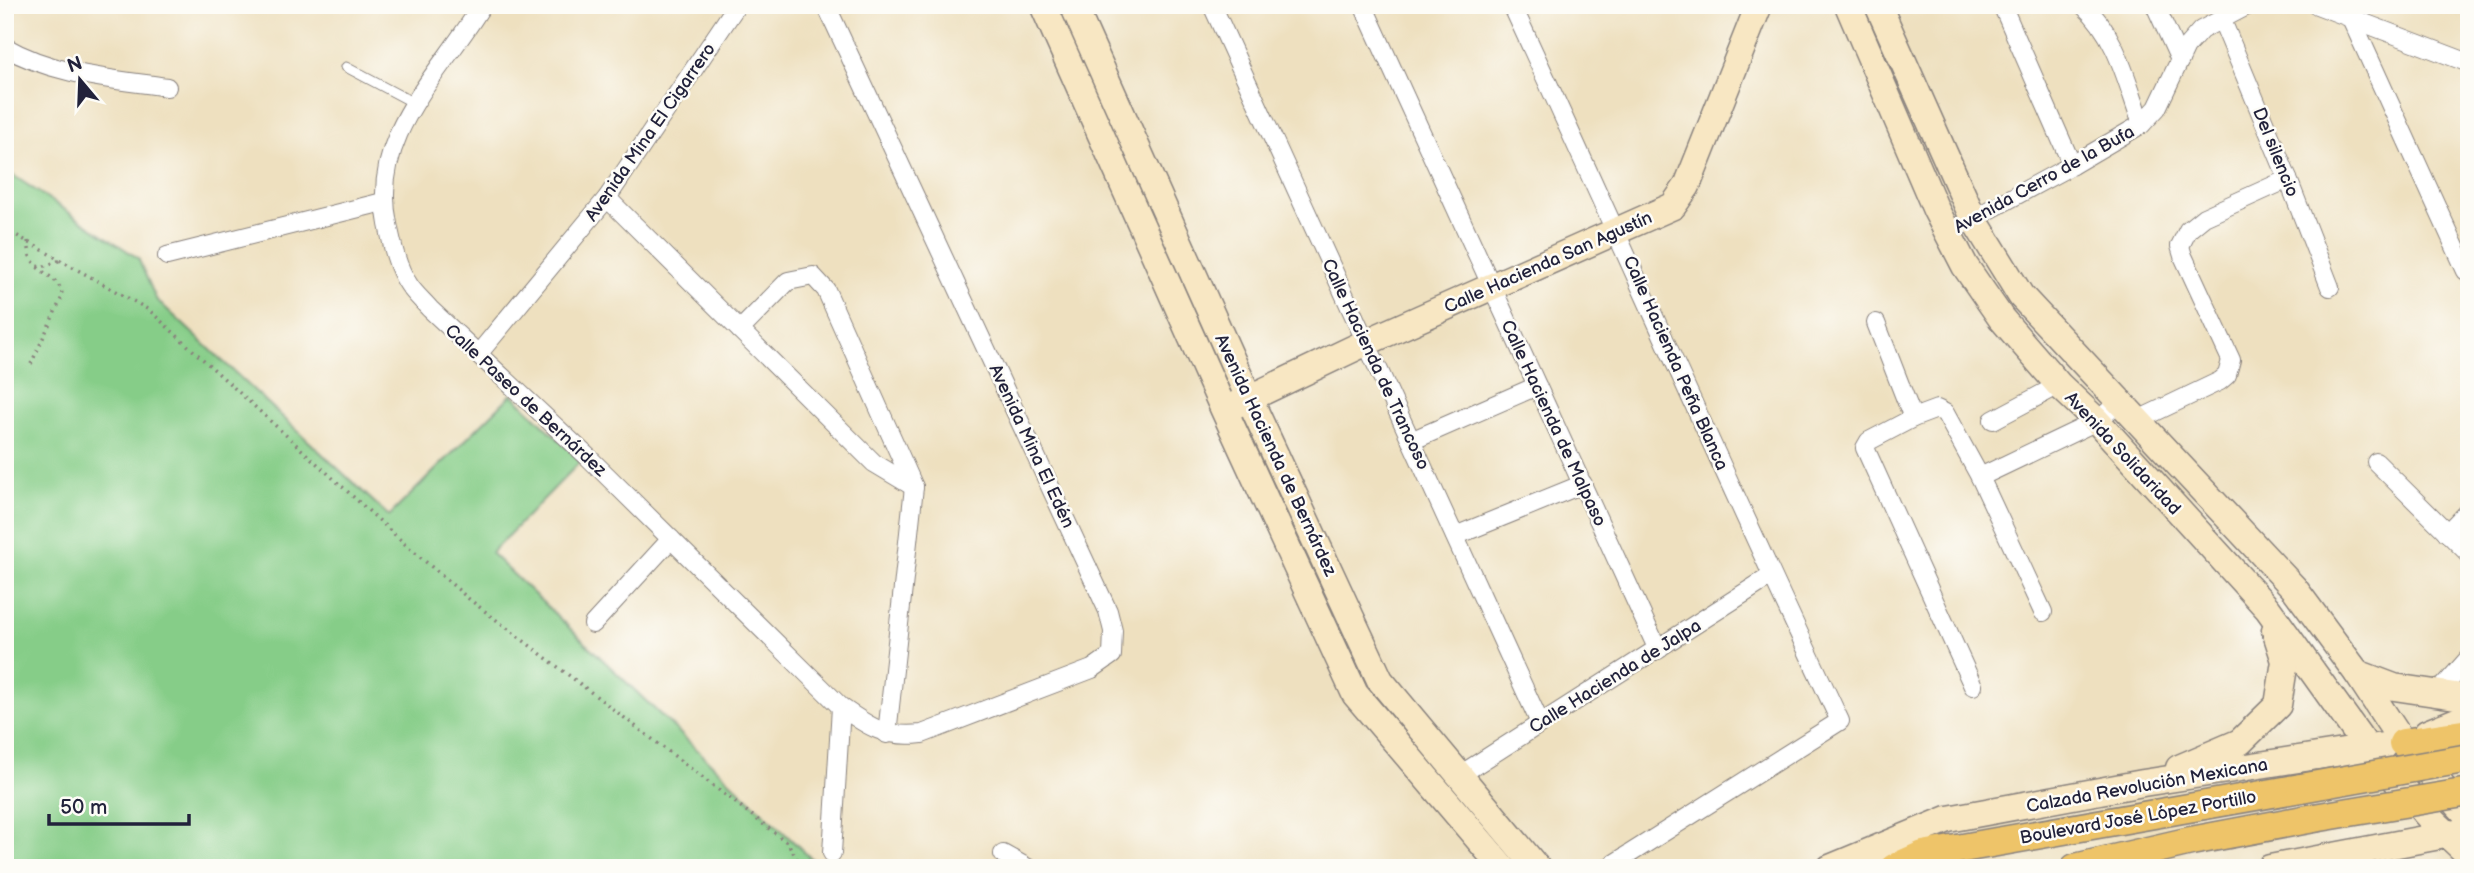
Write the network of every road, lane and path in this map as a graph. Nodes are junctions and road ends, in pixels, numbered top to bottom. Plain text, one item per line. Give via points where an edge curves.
1 (482, 5) edge
2 (737, 5) edge
3 (826, 5) edge
4 (1043, 5) edge
5 (1073, 5) edge
6 (1212, 5) edge
7 (1363, 5) edge
8 (1512, 5) edge
9 (1759, 5) edge
10 (1848, 5) edge
11 (1878, 5) edge
12 (2003, 5) edge
13 (2083, 5) edge
14 (2155, 5) edge
15 (2317, 5) edge
16 (2236, 10) edge
17 (2348, 11) edge
18 (5, 47) edge
19 (2180, 60) junction
20 (2469, 63) edge
21 (346, 67) dead end
22 (167, 87) dead end
23 (414, 103) junction
24 (2142, 124) junction
25 (2072, 165) junction
26 (2288, 179) junction
27 (607, 198) junction
28 (383, 202) junction
29 (1973, 218) junction
30 (5, 229) edge
31 (1617, 232) junction
32 (1947, 233) junction
33 (28, 241) junction
34 (167, 256) dead end
35 (61, 260) junction
36 (36, 267) junction
37 (2467, 271) edge
38 (1492, 287) junction
39 (2330, 287) dead end
40 (1875, 323) dead end
41 (740, 330) junction
42 (1367, 342) junction
43 (479, 353) junction
44 (31, 364) dead end
45 (2059, 385) junction
46 (1536, 386) junction
47 (1248, 398) junction
48 (2119, 402) junction
49 (1224, 410) junction
50 (1913, 418) junction
51 (1993, 421) dead end
52 (2096, 421) junction
53 (2138, 421) junction
54 (1411, 441) junction
55 (2376, 461) dead end
56 (1980, 477) junction
57 (1583, 484) junction
58 (914, 487) junction
59 (2469, 510) edge
60 (2447, 533) junction
61 (1455, 536) junction
62 (671, 539) junction
63 (2469, 554) edge
64 (1771, 576) junction
65 (2268, 609) junction
66 (2043, 612) dead end
67 (593, 624) dead end
68 (1658, 650) junction
69 (2469, 658) edge
70 (2357, 673) junction
71 (1973, 686) dead end
72 (2437, 694) junction
73 (2469, 698) edge
74 (841, 707) junction
75 (2469, 716) edge
76 (1540, 723) junction
77 (878, 731) junction
78 (2469, 733) edge
79 (2403, 743) junction
80 (2368, 749) junction
81 (2469, 758) edge
82 (1460, 775) junction
83 (2143, 783) junction
84 (2469, 792) edge
85 (2469, 817) edge
86 (2458, 833) edge
87 (832, 853) dead end
88 (1003, 854) dead end
89 (2469, 855) edge
90 (802, 868) edge
91 (1027, 868) edge
92 (1503, 868) edge
93 (1537, 868) edge
94 (1607, 868) edge
95 (1830, 868) edge
96 (1894, 868) edge
97 (2075, 868) edge
98 (2270, 868) edge

1 - 23 street, Calle Paseo de Bernárdez
2 - 27 street, Avenida Mina El Cigarrero
3 - 77 street, Avenida Mina El Edén via 1102,598 1113,631 1112,654 1093,669 922,734
4 - 49 street, Avenida Hacienda de Bernárdez
5 - 47 street, Avenida Hacienda de Bernárdez
6 - 42 street, Calle Hacienda de Trancoso
7 - 38 street, Calle Hacienda de Malpaso
8 - 31 street, Calle Hacienda Peña Blanca
9 - 31 street, Calle Hacienda San Agustín via 1687,186 1673,206
10 - 32 street, Avenida Solidaridad
11 - 29 street, Avenida Solidaridad
12 - 25 street
13 - 24 street via 2115,46
14 - 19 street
15 - 17 street
16 - 19 street, Avenida Cerro de la Bufa via 2201,30
16 - 26 street, Del silencio
17 - 20 street
17 - 37 street
18 - 22 street via 77,73
19 - 24 street, Avenida Cerro de la Bufa via 2157,108
21 - 23 lane
23 - 28 street, Calle Paseo de Bernárdez via 394,142
24 - 25 street, Avenida Cerro de la Bufa
25 - 29 street, Avenida Cerro de la Bufa
26 - 39 street, Del silencio
26 - 53 street via 2204,217 2188,230 2180,246 2231,360 2227,375
27 - 41 street
27 - 43 street, Avenida Mina El Cigarrero
28 - 34 street
28 - 43 street, Calle Paseo de Bernárdez via 392,246 408,284
29 - 32 street, Avenida Cerro de la Bufa
29 - 48 street, Avenida Solidaridad via 2021,296
30 - 33 path
31 - 38 street, Calle Hacienda San Agustín
31 - 64 street, Calle Hacienda Peña Blanca
32 - 45 street, Avenida Solidaridad via 2001,318
33 - 35 path
33 - 36 path
35 - 36 path
35 - 90 path via 149,310 459,590 788,844
36 - 44 path via 59,285 62,297
38 - 42 street, Calle Hacienda San Agustín
38 - 46 street, Calle Hacienda de Malpaso
40 - 50 street
41 - 58 street via 874,463
41 - 58 street via 788,281 813,276 826,290
42 - 47 street, Calle Hacienda San Agustín
42 - 54 street, Calle Hacienda de Trancoso
43 - 62 street, Calle Paseo de Bernárdez
45 - 51 street
45 - 52 street, Avenida Solidaridad
46 - 54 street
46 - 57 street, Calle Hacienda de Malpaso
47 - 49 street, Calle Hacienda San Agustín
47 - 82 street, Avenida Hacienda de Bernárdez via 1380,680
48 - 52 street
48 - 53 street, Avenida Solidaridad
49 - 92 street, Avenida Hacienda de Bernárdez via 1355,694
50 - 56 street via 1937,409 1945,414
50 - 71 street via 1865,447
52 - 56 street
52 - 65 street, Avenida Solidaridad
53 - 70 street, Avenida Solidaridad via 2294,588
54 - 61 street, Calle Hacienda de Trancoso
55 - 60 street
56 - 66 street
57 - 61 street
57 - 68 street, Calle Hacienda de Malpaso
58 - 77 street
59 - 60 street
60 - 63 street
61 - 76 street, Calle Hacienda de Trancoso
62 - 67 street
62 - 74 street, Calle Paseo de Bernárdez
64 - 68 street, Calle Hacienda de Jalpa
64 - 94 street, Calle Hacienda Peña Blanca via 1840,721
65 - 80 street, Avenida Solidaridad
65 - 83 street via 2285,661 2278,705 2240,742
68 - 76 street, Calle Hacienda de Jalpa
69 - 72 street
70 - 72 street via 2394,687
70 - 79 street, Avenida Solidaridad
72 - 73 street
74 - 77 street, Calle Paseo de Bernárdez
74 - 87 street
75 - 79 street, Calzada Revolución Mexicana
76 - 82 street, Calle Hacienda de Jalpa
78 - 79 main road
79 - 80 street, Calzada Revolución Mexicana
79 - 85 street, Avenida Solidaridad
80 - 83 street, Calzada Revolución Mexicana
80 - 86 street, Avenida Solidaridad
81 - 96 main road, Boulevard José López Portillo, bridge via 1923,855
82 - 93 street, Avenida Hacienda de Bernárdez
83 - 95 street, Calzada Revolución Mexicana via 1948,819
84 - 97 main road, Boulevard José López Portillo, bridge via 2191,841
86 - 89 street, Avenida Solidaridad
86 - 98 street
88 - 91 street

